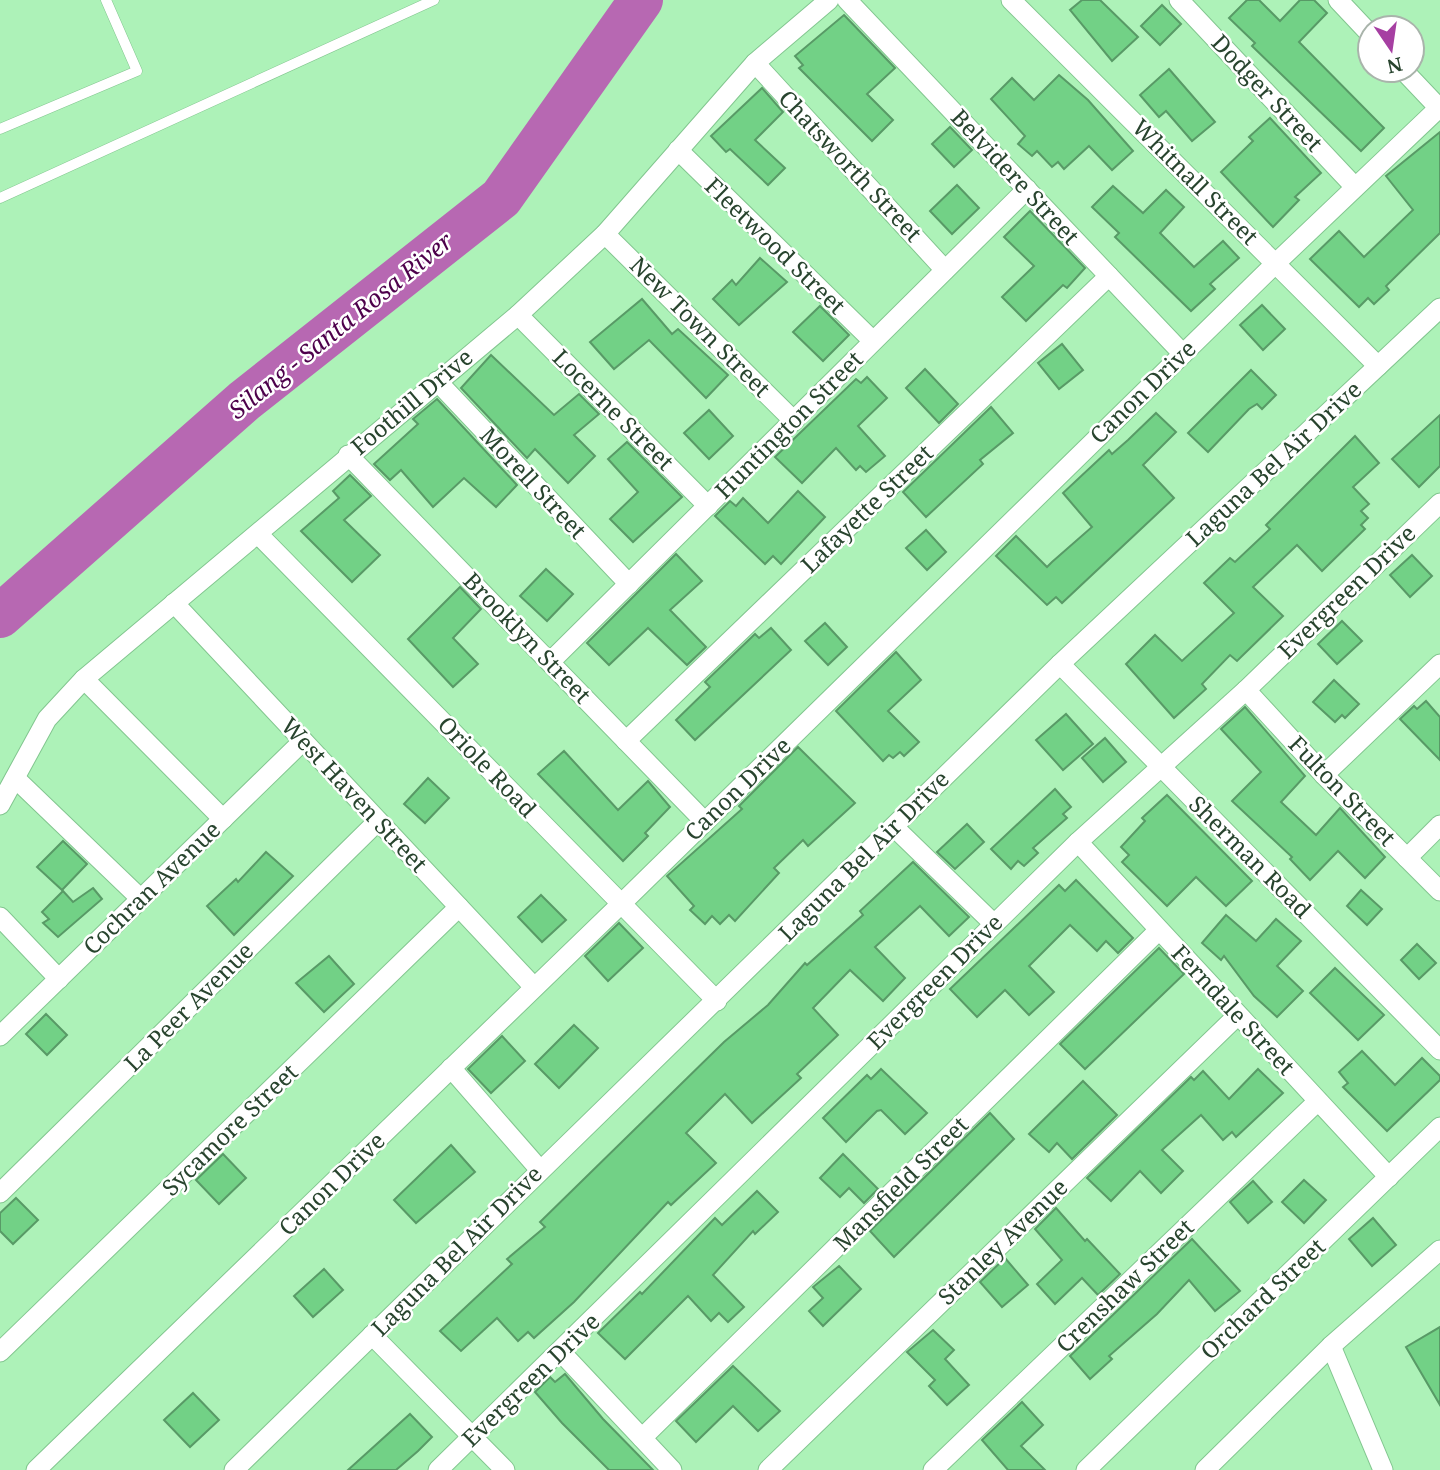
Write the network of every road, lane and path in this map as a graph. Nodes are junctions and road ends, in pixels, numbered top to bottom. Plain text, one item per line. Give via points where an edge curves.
1 (106, 0) edge
2 (435, 0) edge
3 (830, 0) edge
4 (847, 0) edge
5 (1011, 0) edge
6 (1179, 0) edge
7 (1338, 0) edge
8 (1356, 19) edge
9 (755, 63) junction
10 (1416, 84) edge
11 (1439, 108) edge
12 (0, 129) edge
13 (678, 150) junction
14 (1355, 187) junction
15 (1027, 189) junction
16 (0, 198) edge
17 (605, 234) junction
18 (1277, 262) junction
19 (946, 270) junction
20 (1109, 276) junction
21 (1440, 307) edge
22 (518, 315) junction
23 (873, 341) junction
24 (1183, 354) junction
25 (1378, 366) junction
26 (437, 381) junction
27 (794, 421) junction
28 (348, 455) junction
29 (1440, 503) edge
30 (708, 506) junction
31 (258, 534) junction
32 (629, 584) junction
33 (174, 603) junction
34 (551, 661) junction
35 (1060, 664) junction
36 (1440, 664) edge
37 (84, 679) junction
38 (1246, 690) junction
39 (303, 741) junction
40 (626, 741) junction
41 (1161, 767) junction
42 (1324, 775) junction
43 (15, 778) junction
44 (0, 805) edge
45 (223, 819) junction
46 (378, 821) junction
47 (705, 821) junction
48 (1440, 825) edge
49 (894, 827) junction
50 (1078, 842) junction
51 (1407, 858) junction
52 (1440, 891) edge
53 (141, 899) junction
54 (621, 904) junction
55 (459, 907) junction
56 (0, 917) edge
57 (995, 924) junction
58 (1159, 930) junction
59 (59, 979) junction
60 (534, 988) junction
61 (718, 1001) junction
62 (1238, 1015) junction
63 (0, 1036) edge
64 (1440, 1050) edge
65 (451, 1069) junction
66 (1318, 1101) junction
67 (1440, 1127) edge
68 (540, 1170) junction
69 (1389, 1177) junction
70 (0, 1193) edge
71 (1440, 1250) edge
72 (372, 1335) junction
73 (1331, 1346) junction
74 (560, 1351) junction
75 (0, 1352) edge
76 (473, 1437) junction
77 (642, 1438) junction
78 (36, 1470) edge
79 (234, 1470) edge
80 (438, 1470) edge
81 (505, 1470) edge
82 (672, 1470) edge
83 (768, 1470) edge
84 (933, 1470) edge
85 (1086, 1470) edge
86 (1205, 1470) edge
87 (1383, 1470) edge

1 - 12 lane via 137,71
2 - 16 lane
3 - 9 street, Foothill Drive
4 - 15 street, Belvidere Street
5 - 18 street, Whitnall Street
6 - 14 street, Dodger Street
7 - 8 street
9 - 13 street, Foothill Drive
9 - 19 street, Chatsworth Street
10 - 11 street
11 - 14 street, Canon Drive
13 - 17 street, Foothill Drive
13 - 23 street, Fleetwood Street
14 - 18 street, Canon Drive
15 - 19 street, Huntington Street
15 - 20 street, Belvidere Street
17 - 22 street, Foothill Drive
17 - 27 street, New Town Street
18 - 24 street, Canon Drive
18 - 25 street, Whitnall Street
19 - 23 street, Huntington Street
20 - 24 street, Belvidere Street
20 - 40 street, Lafayette Street
21 - 25 street, Laguna Bel Air Drive
22 - 26 street, Foothill Drive
22 - 30 street, Locerne Street
23 - 27 street, Huntington Street
24 - 47 street, Canon Drive
25 - 35 street, Laguna Bel Air Drive
26 - 28 street, Foothill Drive
26 - 32 street, Morell Street
27 - 30 street, Huntington Street
28 - 31 street, Foothill Drive
28 - 34 street, Brooklyn Street
29 - 38 street, Evergreen Drive
30 - 32 street, Huntington Street
31 - 33 street, Foothill Drive
31 - 54 street, Oriole Road
32 - 34 street, Huntington Street
33 - 37 street, Foothill Drive
33 - 39 street, West Haven Street
34 - 40 street, Brooklyn Street
35 - 41 street, Sherman Road
35 - 49 street, Laguna Bel Air Drive
36 - 42 street
37 - 43 street, Foothill Drive via 47,719
37 - 45 street
38 - 41 street, Evergreen Drive
38 - 42 street, Fulton Street
39 - 45 street, Cochran Avenue
39 - 46 street, West Haven Street
40 - 47 street, Brooklyn Street
41 - 50 street, Evergreen Drive
41 - 64 street, Sherman Road
42 - 51 street, Fulton Street
43 - 44 street, Foothill Drive
43 - 53 street
45 - 53 street, Cochran Avenue
46 - 55 street, West Haven Street
46 - 70 street, La Peer Avenue
47 - 54 street, Canon Drive
48 - 51 street
49 - 57 street
49 - 61 street, Laguna Bel Air Drive
50 - 57 street, Evergreen Drive
50 - 58 street, Ferndale Street
51 - 52 street, Fulton Street
53 - 59 street, Cochran Avenue
54 - 60 street, Canon Drive
54 - 61 street, Oriole Road
55 - 60 street, West Haven Street
55 - 75 street, Sycamore Street
56 - 59 street
57 - 74 street, Evergreen Drive
58 - 62 street, Ferndale Street
58 - 77 street, Mansfield Street
59 - 63 street, Cochran Avenue
60 - 65 street, Canon Drive
61 - 68 street, Laguna Bel Air Drive
62 - 66 street, Ferndale Street
62 - 83 street, Stanley Avenue
65 - 68 street
65 - 78 street, Canon Drive
66 - 69 street, Ferndale Street
66 - 84 street, Crenshaw Street
67 - 69 street, Orchard Street
68 - 72 street, Laguna Bel Air Drive
69 - 85 street, Orchard Street
71 - 73 street
72 - 76 street
72 - 79 street, Laguna Bel Air Drive
73 - 86 street
73 - 87 street
74 - 76 street, Evergreen Drive
74 - 77 street
76 - 80 street, Evergreen Drive
76 - 81 street
77 - 82 street

